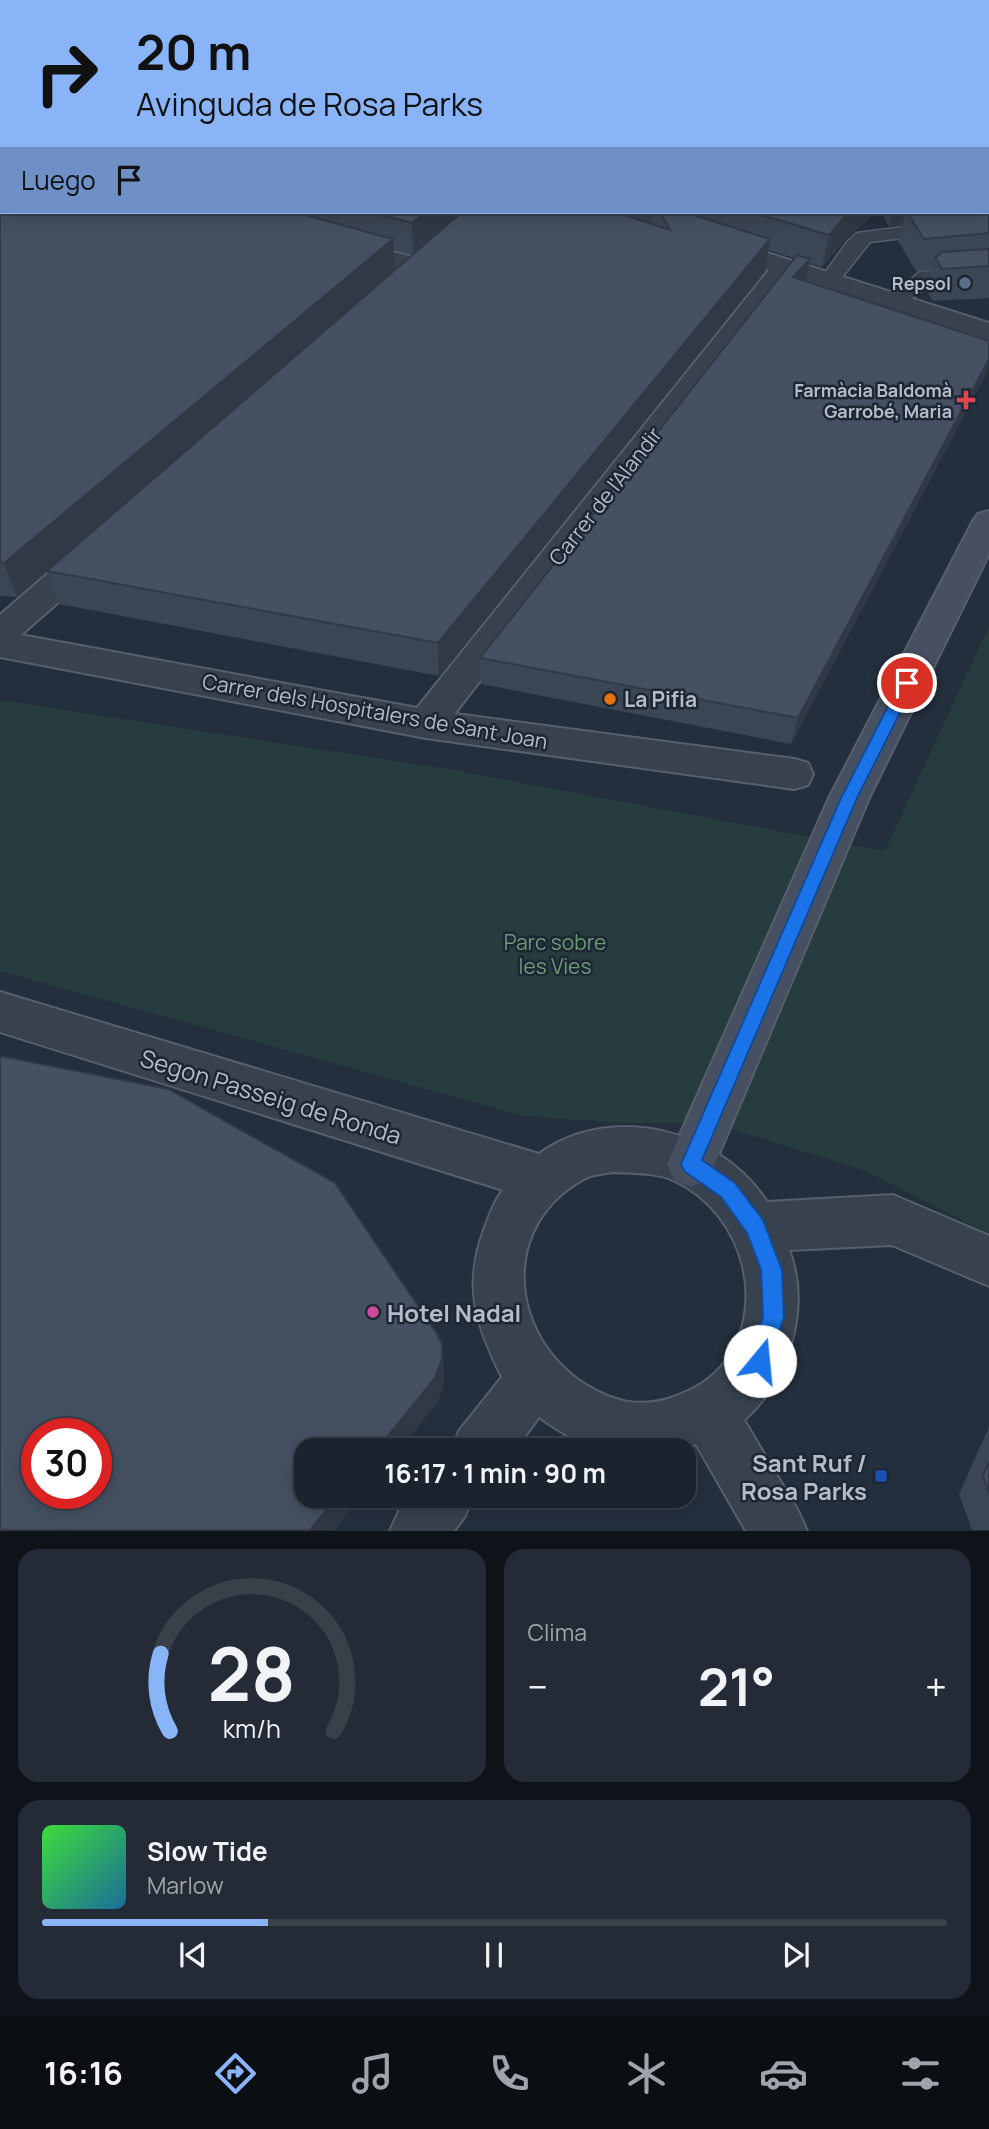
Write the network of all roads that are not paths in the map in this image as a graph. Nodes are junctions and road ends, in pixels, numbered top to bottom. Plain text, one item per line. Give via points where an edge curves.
1 (623, 214) edge
2 (989, 222) edge
3 (317, 238) edge
4 (785, 267) junction
5 (989, 272) edge
6 (830, 281) junction
7 (391, 290) edge
8 (896, 302) junction
9 (989, 332) edge
10 (989, 521) edge
11 (111, 537) edge
12 (0, 635) edge
13 (0, 644) edge
14 (426, 724) junction
15 (794, 774) dead end
16 (0, 1012) edge
17 (691, 1164) junction
18 (542, 1179) junction
19 (755, 1227) junction
20 (989, 1261) edge
21 (534, 1380) junction
22 (708, 1413) junction
23 (489, 1438) edge
24 (435, 1508) edge
25 (419, 1531) edge
26 (778, 1531) edge

1 - 4 street
2 - 6 lane via 864,237
3 - 7 street via 426,259
4 - 6 street
4 - 14 street, Carrer de l'Alandir
5 - 8 lane via 926,276
6 - 8 street
8 - 9 street
10 - 17 main road via 849,798
11 - 12 street
13 - 14 street, Carrer dels Hospitalers de Sant Joan
14 - 15 street, Carrer dels Hospitalers de Sant Joan
16 - 18 street, Segon Passeig de Ronda
17 - 18 street via 653,1151 612,1149 574,1158
17 - 19 street via 728,1190
18 - 21 street via 515,1211 499,1250 497,1295 509,1339
19 - 20 street via 893,1220
19 - 22 street via 772,1270 773,1317 760,1361 731,1398
21 - 22 street via 566,1407 607,1426 650,1431
21 - 23 street
22 - 26 street
24 - 25 street

